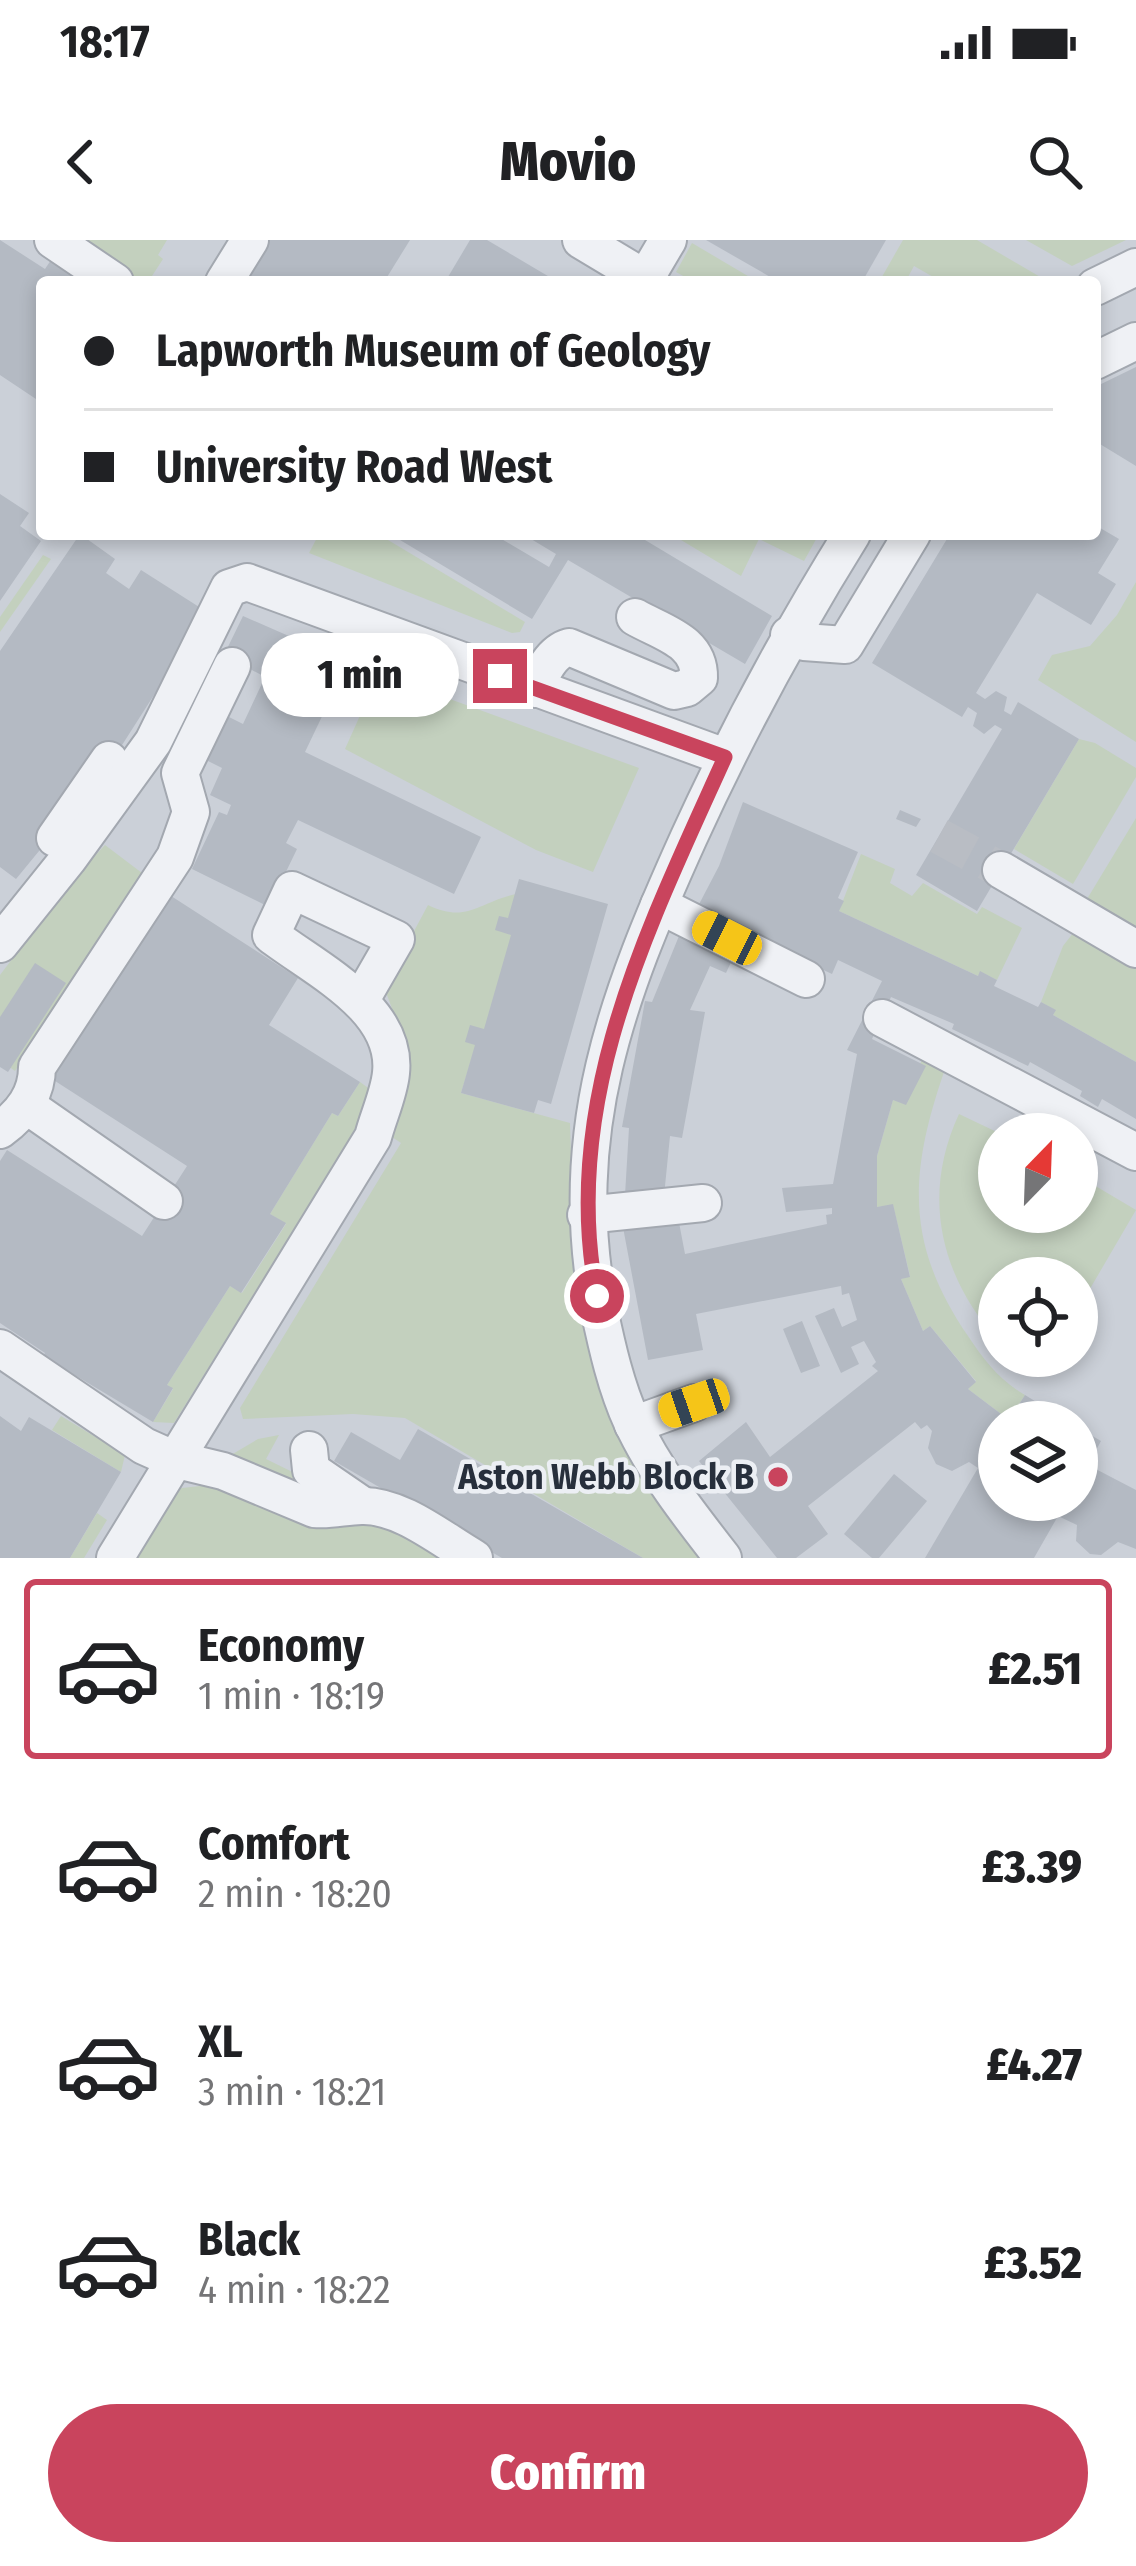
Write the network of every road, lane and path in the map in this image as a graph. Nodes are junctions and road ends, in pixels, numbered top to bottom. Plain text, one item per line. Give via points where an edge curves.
1 (53, 240) edge
2 (250, 240) edge
3 (581, 240) edge
4 (668, 240) edge
5 (1136, 267) edge
6 (106, 276) edge
7 (228, 276) edge
8 (641, 276) edge
9 (650, 276) edge
10 (1101, 284) edge
11 (1136, 341) edge
12 (1101, 358) edge
13 (848, 540) edge
14 (908, 540) edge
15 (634, 617) dead end
16 (789, 634) junction
17 (232, 666) dead end
18 (535, 689) junction
19 (725, 757) junction
20 (110, 760) dead end
21 (1001, 870) tunnel mouth
22 (15, 896) edge
23 (659, 905) junction
24 (0, 944) edge
25 (1136, 950) edge
26 (806, 979) dead end
27 (362, 998) dead end
28 (882, 1018) dead end
29 (13, 1118) edge
30 (1136, 1152) edge
31 (164, 1201) dead end
32 (703, 1203) dead end
33 (586, 1216) junction
34 (0, 1348) edge
35 (694, 1403) dead end
36 (633, 1425) junction
37 (309, 1450) dead end
38 (173, 1460) junction
39 (362, 1505) junction
40 (115, 1558) edge
41 (474, 1558) edge
42 (723, 1558) edge

1 - 6 street
2 - 7 street
3 - 8 street
4 - 9 street
5 - 10 street
11 - 12 street
13 - 16 street
14 - 16 street via 845,645
15 - 18 street via 691,648 699,677 687,688 674,691 569,646
16 - 19 street
17 - 29 street via 180,773 191,812 175,857 37,1067 37,1085
18 - 19 street
18 - 22 street via 247,582 229,588 153,742 69,858
19 - 23 street
20 - 22 street
21 - 25 street
22 - 24 street
23 - 26 street
23 - 33 street via 607,1051
27 - 38 street via 387,1040 391,1071 373,1137
28 - 30 street
29 - 31 street
32 - 33 street
33 - 36 street via 602,1324
34 - 38 street
35 - 36 street
36 - 42 street
37 - 39 street via 310,1470
38 - 39 street via 314,1508
38 - 40 street
39 - 41 street via 389,1510

